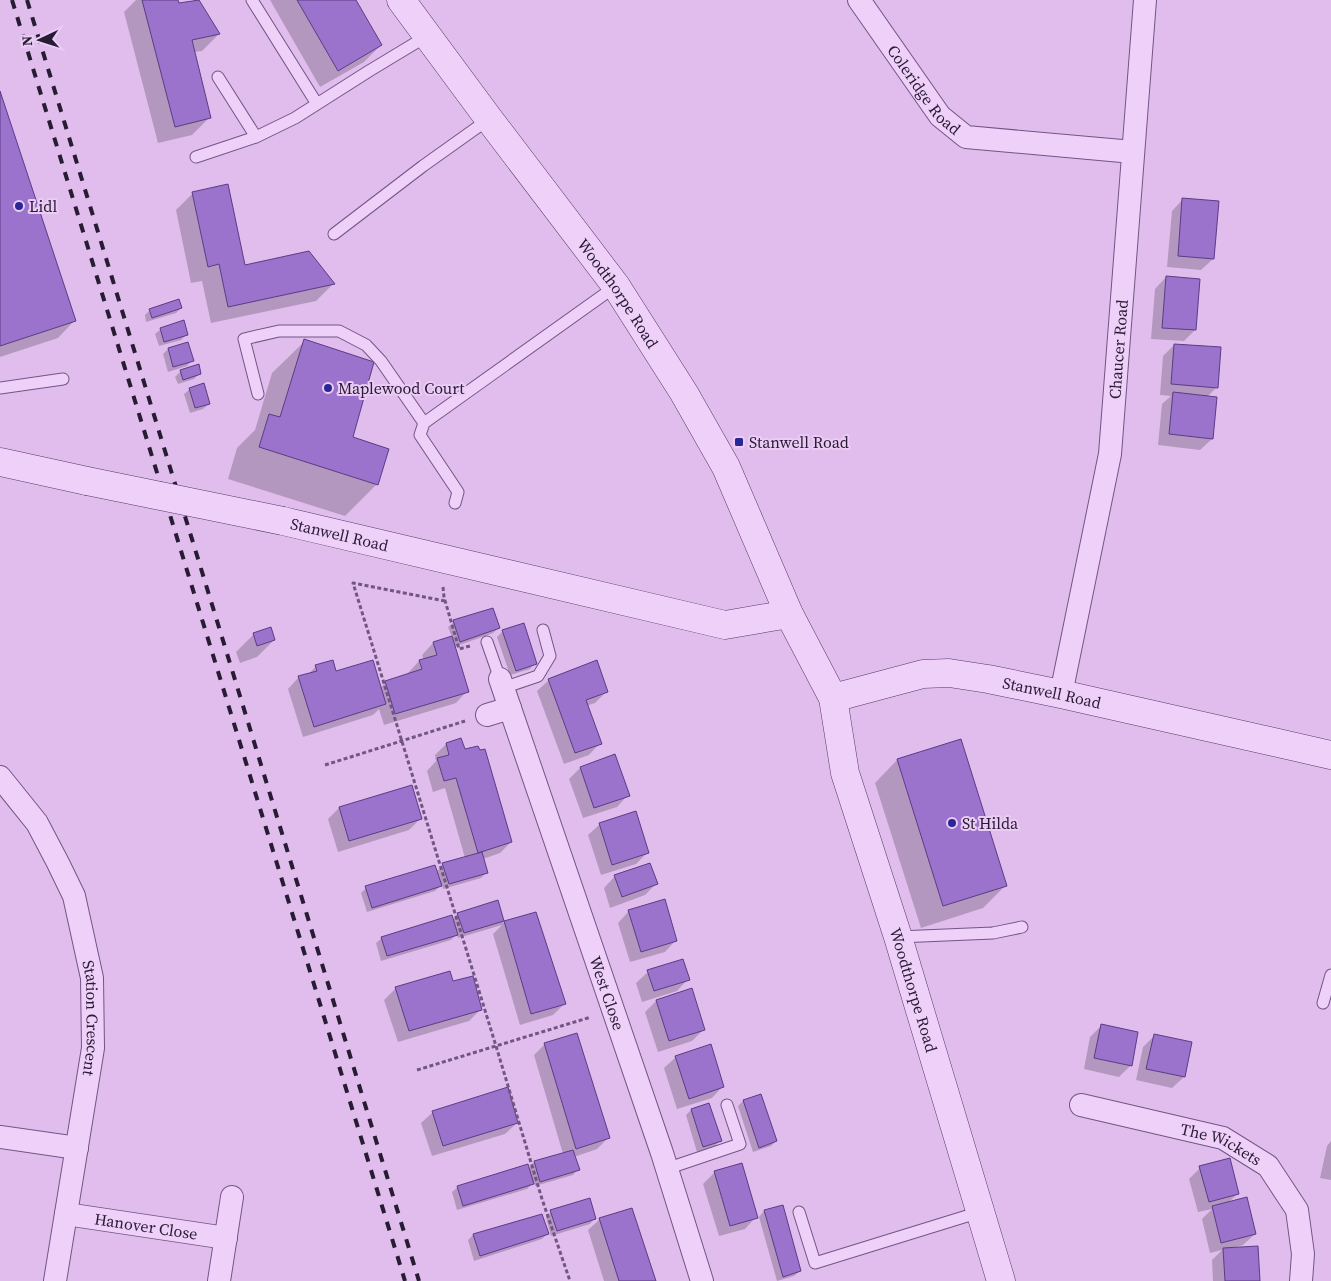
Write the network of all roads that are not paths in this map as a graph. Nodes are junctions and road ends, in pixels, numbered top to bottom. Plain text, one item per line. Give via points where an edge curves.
1 (252, 0) edge
2 (401, 0) edge
3 (859, 0) edge
4 (1145, 0) edge
5 (427, 36) junction
6 (218, 76) dead end
7 (317, 104) junction
8 (489, 118) junction
9 (256, 137) junction
10 (1133, 152) junction
11 (196, 157) dead end
12 (334, 234) dead end
13 (616, 286) junction
14 (63, 379) dead end
15 (0, 388) edge
16 (258, 394) dead end
17 (424, 423) junction
18 (0, 462) edge
19 (455, 503) dead end
20 (789, 614) junction
21 (543, 630) dead end
22 (487, 642) road end
23 (504, 692) junction
24 (1061, 694) junction
25 (833, 698) junction
26 (487, 715) road end
27 (1331, 755) edge
28 (0, 777) edge
29 (1022, 927) dead end
30 (898, 937) junction
31 (1331, 974) edge
32 (1323, 1003) dead end
33 (727, 1105) dead end
34 (1080, 1105) dead end
35 (0, 1137) edge
36 (78, 1148) junction
37 (666, 1168) junction
38 (232, 1197) dead end
39 (799, 1212) dead end
40 (980, 1212) junction
41 (66, 1214) junction
42 (226, 1238) junction
43 (55, 1281) edge
44 (219, 1281) edge
45 (702, 1281) edge
46 (1001, 1281) edge
47 (1301, 1281) edge

1 - 7 lane
2 - 5 street, Woodthorpe Road
3 - 10 street, Coleridge Road via 940,116 966,136
4 - 10 street, Chaucer Road
5 - 7 lane
5 - 8 street, Woodthorpe Road
6 - 9 lane
7 - 9 lane
8 - 12 lane
8 - 13 street, Woodthorpe Road
9 - 11 lane
10 - 24 street, Chaucer Road via 1110,454
13 - 17 lane
13 - 20 street, Woodthorpe Road via 684,393 726,467
14 - 15 lane
16 - 17 lane via 244,339 279,331 340,331 366,345 381,361
17 - 19 lane via 420,435 458,492
18 - 20 street, Stanwell Road, bridge via 284,522 725,625
20 - 25 street
21 - 23 lane via 550,656 538,676
22 - 23 lane
23 - 26 street
23 - 37 street, West Close
24 - 25 street, Stanwell Road via 949,673 923,674
24 - 27 street, Stanwell Road
25 - 30 street, Woodthorpe Road via 845,773
28 - 36 street, Station Crescent via 37,823 58,863 74,896 86,946 92,978 93,1048
29 - 30 lane via 993,933
30 - 40 street, Woodthorpe Road
31 - 32 lane
33 - 37 lane via 740,1144
34 - 47 street, The Wickets via 1223,1138 1268,1166 1297,1210 1303,1254
35 - 36 street
36 - 41 street, Station Crescent
37 - 45 street, West Close
38 - 42 street
39 - 40 lane via 815,1263
40 - 46 street, Woodthorpe Road
41 - 42 street, Hanover Close
41 - 43 street, Station Crescent
42 - 44 street

